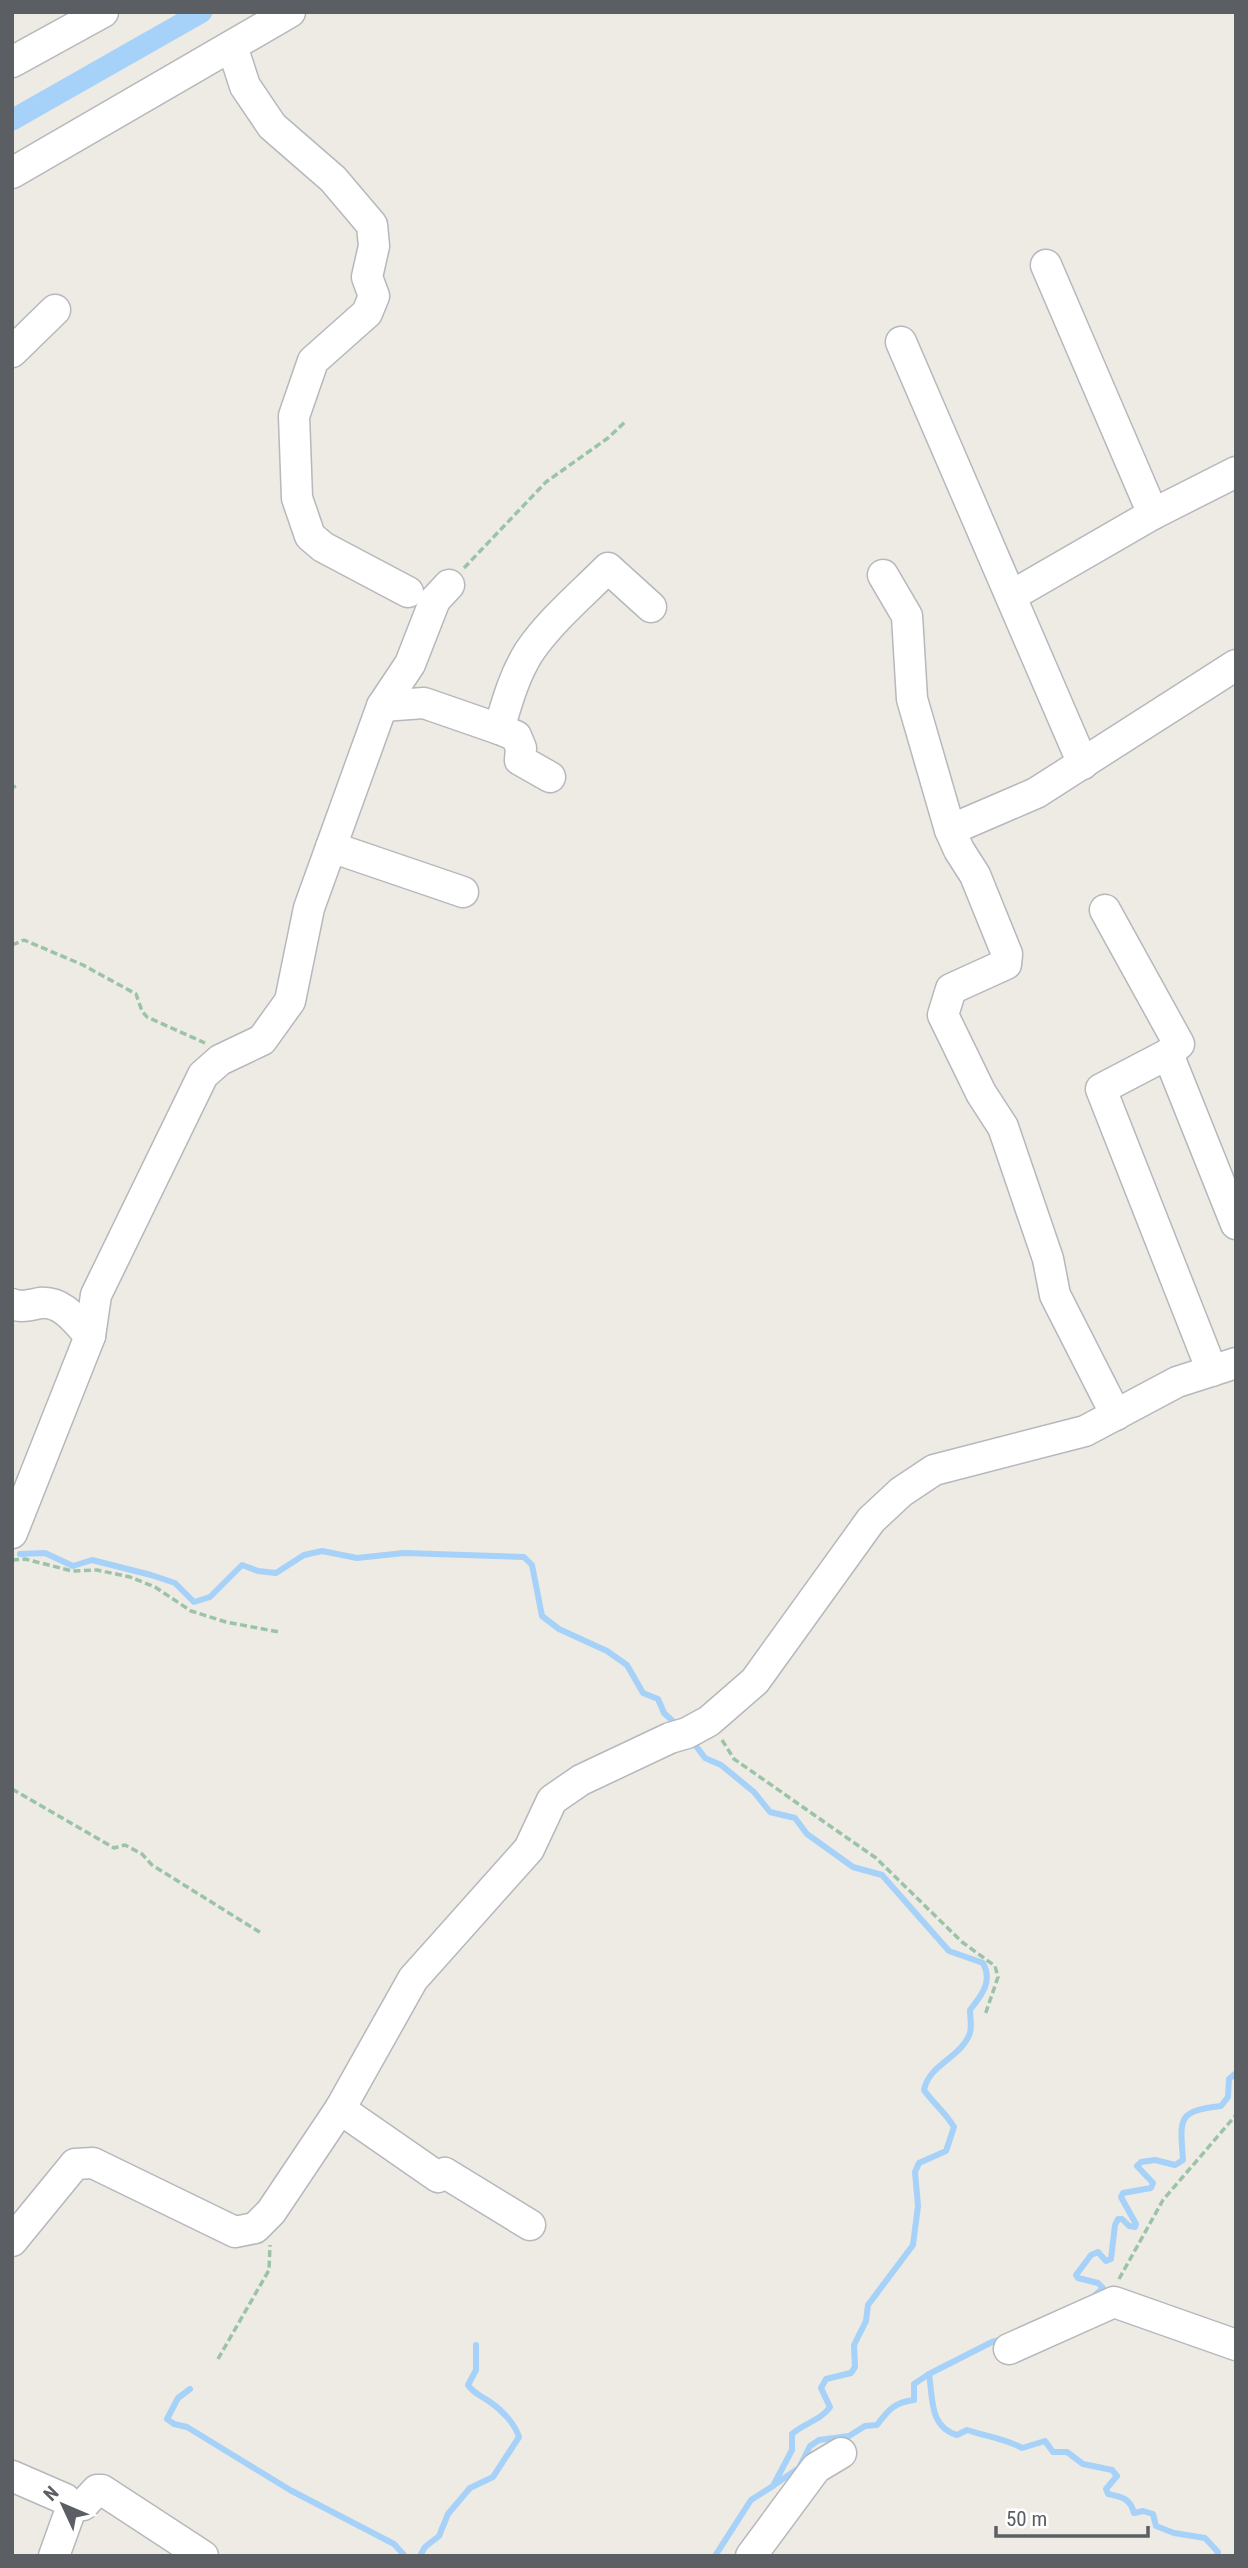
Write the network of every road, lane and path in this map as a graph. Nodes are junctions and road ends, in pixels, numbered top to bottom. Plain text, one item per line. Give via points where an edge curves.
1 (103, 12) edge
2 (290, 12) edge
3 (232, 46) junction
4 (12, 62) edge
5 (12, 173) edge
6 (1046, 265) dead end
7 (55, 310) dead end
8 (901, 342) dead end
9 (12, 352) edge
10 (625, 422) dead end
11 (1236, 472) edge
12 (1153, 514) junction
13 (883, 575) dead end
14 (449, 585) joint
15 (408, 592) dead end
16 (1011, 596) junction
17 (651, 607) dead end
18 (1236, 665) edge
19 (382, 706) junction
20 (499, 729) junction
21 (1083, 764) junction
22 (550, 777) dead end
23 (950, 830) junction
24 (331, 848) junction
25 (463, 892) dead end
26 (1105, 910) dead end
27 (12, 945) edge
28 (1168, 1054) junction
29 (203, 1075) junction
30 (1236, 1224) edge
31 (12, 1304) edge
32 (90, 1336) junction
33 (1224, 1367) edge
34 (1116, 1415) junction
35 (12, 1533) edge
36 (12, 1560) edge
37 (279, 1632) dead end
38 (709, 1721) junction
39 (12, 1789) edge
40 (261, 1933) dead end
41 (985, 2015) dead end
42 (340, 2109) junction
43 (1236, 2115) edge
44 (271, 2212) junction
45 (530, 2225) dead end
46 (12, 2241) edge
47 (1114, 2302) junction
48 (1236, 2345) edge
49 (1009, 2349) dead end
50 (218, 2359) dead end
51 (841, 2453) dead end
52 (12, 2476) edge
53 (72, 2506) junction
54 (54, 2556) edge
55 (203, 2556) edge
56 (751, 2556) edge

1 - 4 street
2 - 3 street
3 - 5 street
3 - 15 street via 245,86 272,126 333,179 372,225 368,277 374,296 367,313 313,362 294,416 297,498 310,536
6 - 12 street
7 - 9 street
8 - 16 street
10 - 14 path via 546,482
11 - 12 street
12 - 16 street
13 - 23 street via 907,616 912,699
14 - 19 street via 435,600 410,664
16 - 21 street
17 - 20 street via 608,568 529,652 511,688
18 - 21 street
19 - 20 street via 424,704
19 - 24 street
20 - 22 street via 516,736 522,748 520,760
21 - 23 street via 1036,793
23 - 34 street via 975,875 1007,954 1006,964 951,989 943,1015 1003,1127 1048,1259 1055,1295
24 - 25 street
24 - 29 street via 309,908 290,1001 262,1040 219,1059
26 - 28 street via 1179,1044
27 - 29 path via 24,940 136,994 147,1017 204,1042 209,1056
28 - 30 street
28 - 33 street via 1101,1089
29 - 32 street via 96,1295
31 - 32 street via 48,1303 68,1311
32 - 35 street
33 - 34 street via 1177,1382
34 - 38 street via 1085,1431 934,1470 901,1492 871,1520 755,1681
36 - 37 path via 130,1577 191,1611
38 - 41 path via 734,1759 876,1858 962,1942 995,1966 998,1977
38 - 42 street via 581,1780 552,1800 529,1849 413,1979
39 - 40 path via 114,1848 125,1844 152,1866
42 - 44 street
42 - 45 street via 438,2177 445,2174
43 - 47 path via 1163,2200 1119,2279
44 - 46 street via 254,2228 235,2232 93,2162 75,2164
44 - 50 path via 269,2270
47 - 48 street
47 - 49 street
51 - 56 street via 816,2468
52 - 53 street via 65,2498
53 - 54 street
53 - 55 street via 83,2505 102,2490

